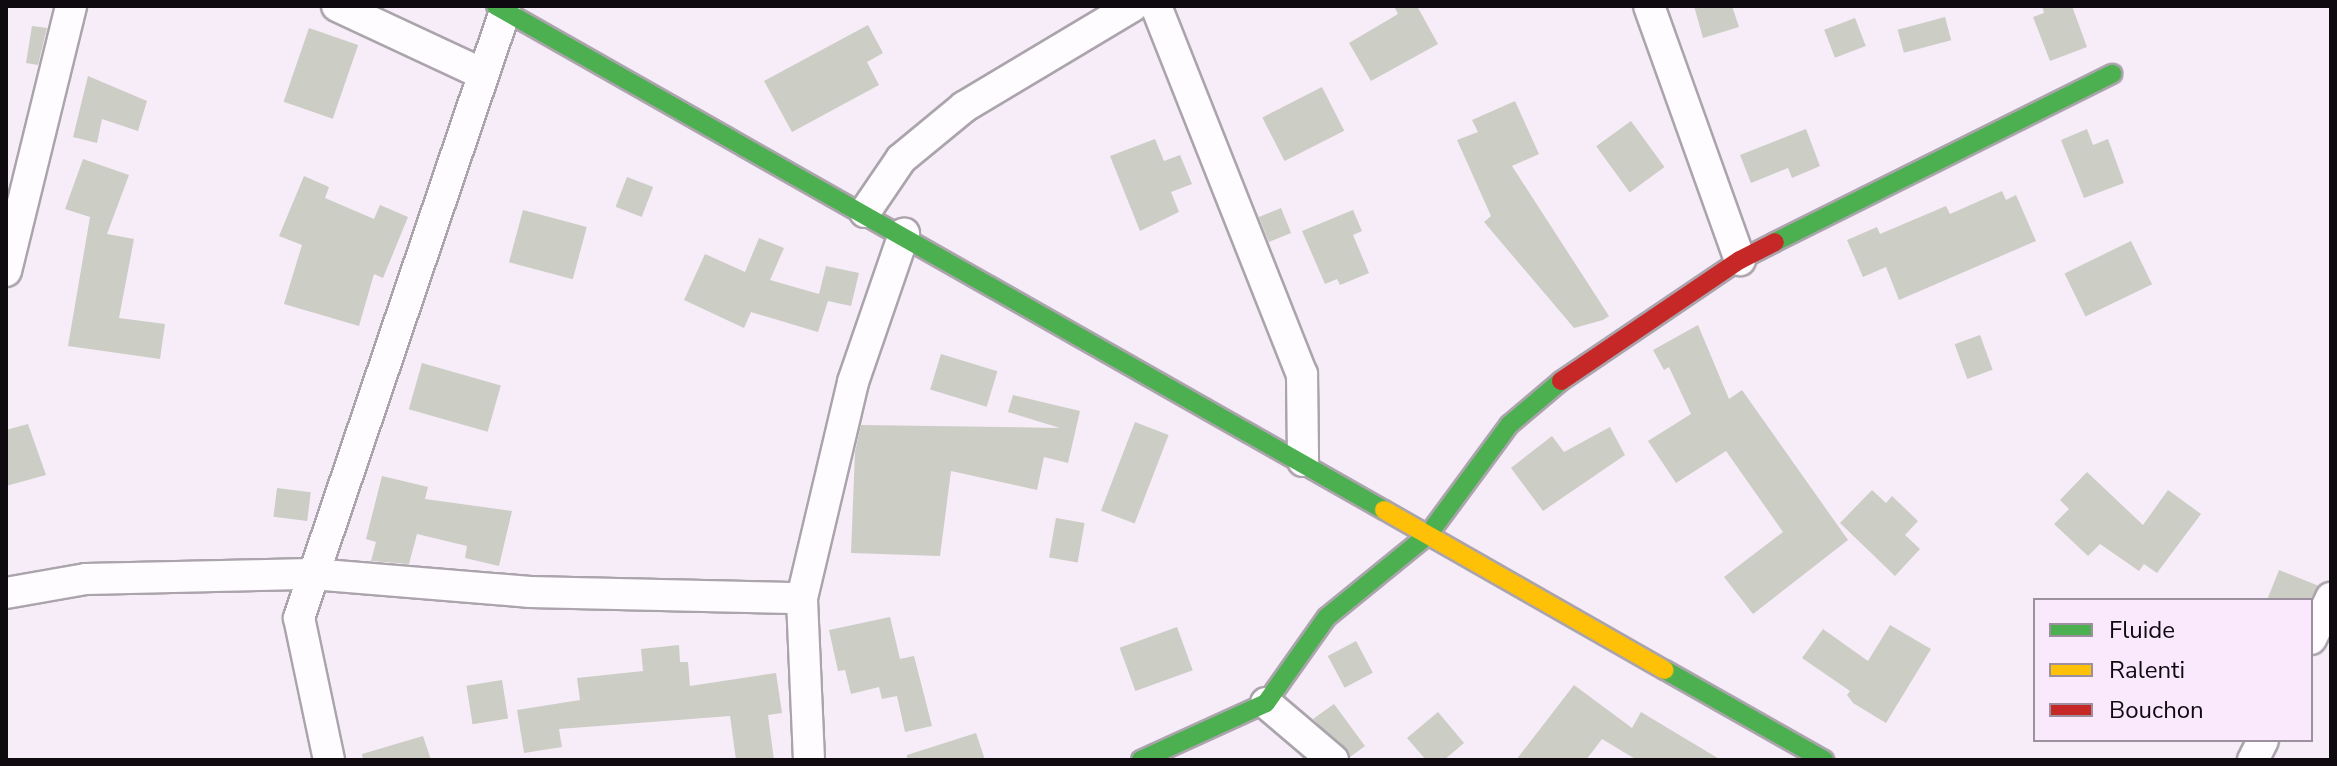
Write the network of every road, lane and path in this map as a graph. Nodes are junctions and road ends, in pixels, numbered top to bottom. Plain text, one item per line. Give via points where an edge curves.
1 (71, 6) edge
2 (337, 6) edge
3 (1133, 6) edge
4 (1156, 6) edge
5 (1649, 6) edge
6 (500, 8) edge
7 (483, 74) junction
8 (2112, 74) dead end
9 (865, 212) junction
10 (904, 234) junction
11 (1740, 260) junction
12 (6, 271) edge
13 (1303, 461) junction
14 (1428, 535) junction
15 (312, 574) junction
16 (6, 593) edge
17 (802, 598) junction
18 (2331, 598) edge
19 (2313, 635) edge
20 (1266, 703) junction
21 (2262, 742) edge
22 (329, 760) edge
23 (809, 760) edge
24 (1141, 760) edge
25 (1333, 760) edge
26 (1824, 760) edge
27 (2253, 760) edge

1 - 12 street
2 - 7 street
3 - 9 street via 964,107 901,159
4 - 13 street via 1302,374
5 - 11 street
6 - 7 street
6 - 9 main road
7 - 15 street
8 - 11 main road
9 - 10 main road
10 - 13 main road
10 - 17 street via 853,382
11 - 14 main road via 1585,360 1509,425
13 - 14 main road
14 - 20 main road via 1327,617
14 - 26 main road
15 - 16 street via 86,579
15 - 17 street via 530,592
15 - 22 street via 299,618
17 - 23 street
18 - 19 street
20 - 24 main road
20 - 25 street
21 - 27 street

